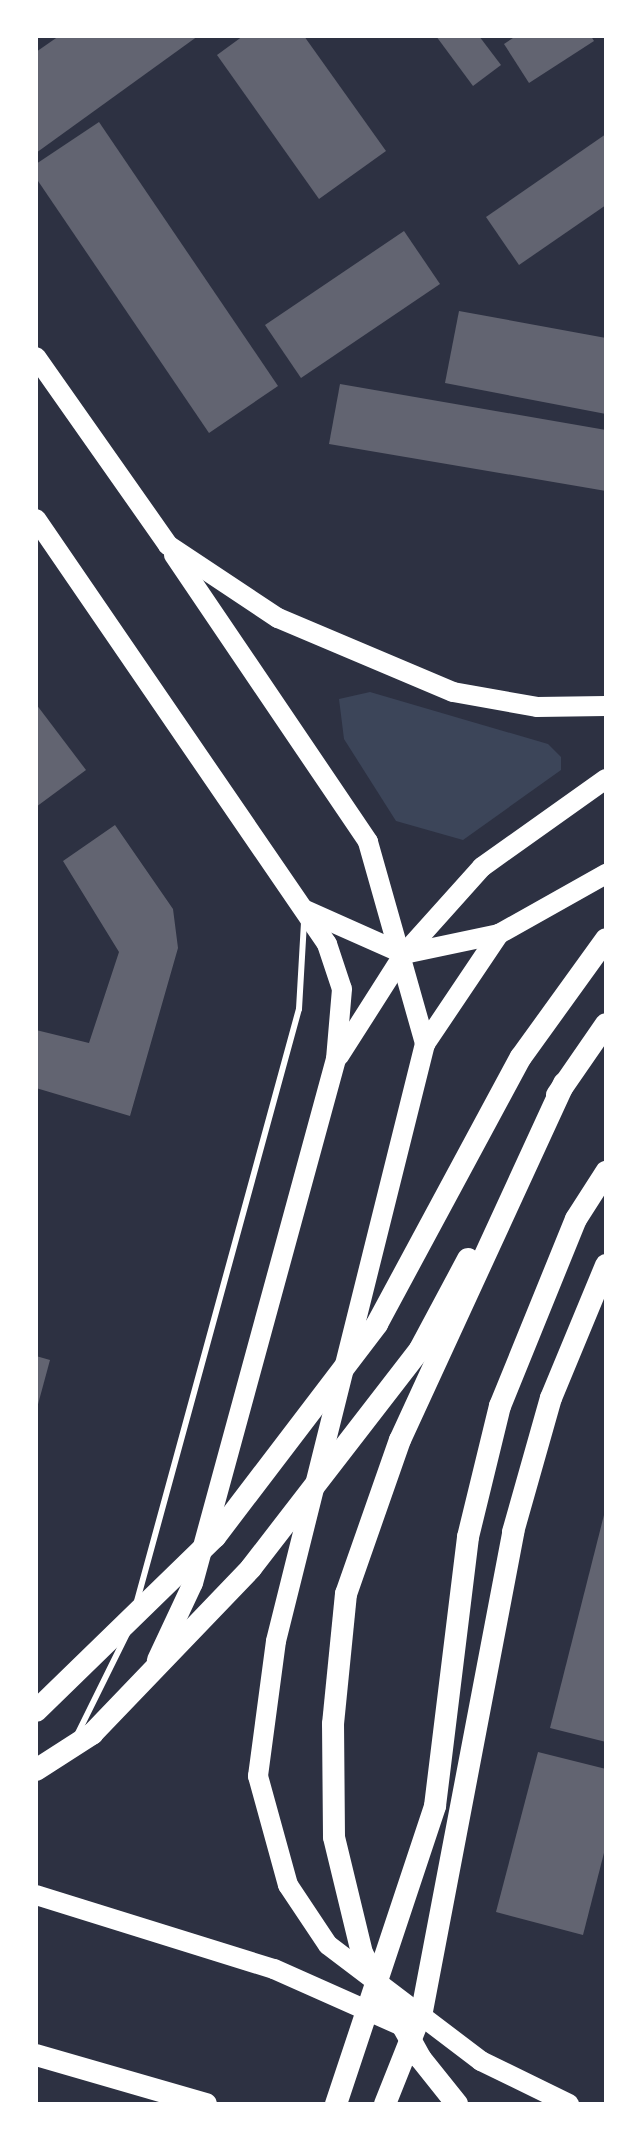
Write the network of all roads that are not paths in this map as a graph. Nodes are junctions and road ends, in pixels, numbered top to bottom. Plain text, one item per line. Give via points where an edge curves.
1 (36, 357) edge
2 (36, 519) edge
3 (168, 545) junction
4 (606, 706) edge
5 (606, 779) edge
6 (606, 874) edge
7 (305, 910) junction
8 (499, 934) junction
9 (606, 939) edge
10 (404, 954) junction
11 (606, 1024) edge
12 (425, 1044) junction
13 (336, 1059) junction
14 (564, 1083) junction
15 (606, 1172) edge
16 (606, 1265) edge
17 (36, 1711) edge
18 (69, 1752) junction
19 (36, 1769) edge
20 (36, 1895) edge
21 (36, 2055) edge
22 (481, 2061) junction
23 (206, 2104) edge
24 (336, 2104) edge
25 (385, 2104) edge
26 (457, 2104) edge
27 (569, 2104) edge

1 - 3 main road
2 - 7 main road
3 - 4 main road via 344,652 453,692 537,707
3 - 10 main road via 368,842
5 - 10 main road via 482,867
6 - 8 main road
7 - 10 main road
7 - 13 main road via 327,944 342,989
7 - 18 lane via 299,1009 130,1629
8 - 10 main road
8 - 12 main road
9 - 17 highway via 521,1057 377,1324 215,1537
10 - 12 main road
10 - 13 main road
11 - 14 highway
12 - 22 main road via 276,1641 258,1776 288,1885 328,1945
13 - 18 main road via 193,1583 162,1654
14 - 19 highway via 410,1362 251,1568 92,1734
14 - 26 highway via 400,1440 346,1594 333,1724 334,1837 362,1953 421,2059
15 - 24 highway via 576,1219 500,1406 468,1537 435,1806
16 - 25 highway via 551,1398 513,1532 422,2011
18 - 19 main road
20 - 22 main road via 274,1969
21 - 23 highway
22 - 27 main road

